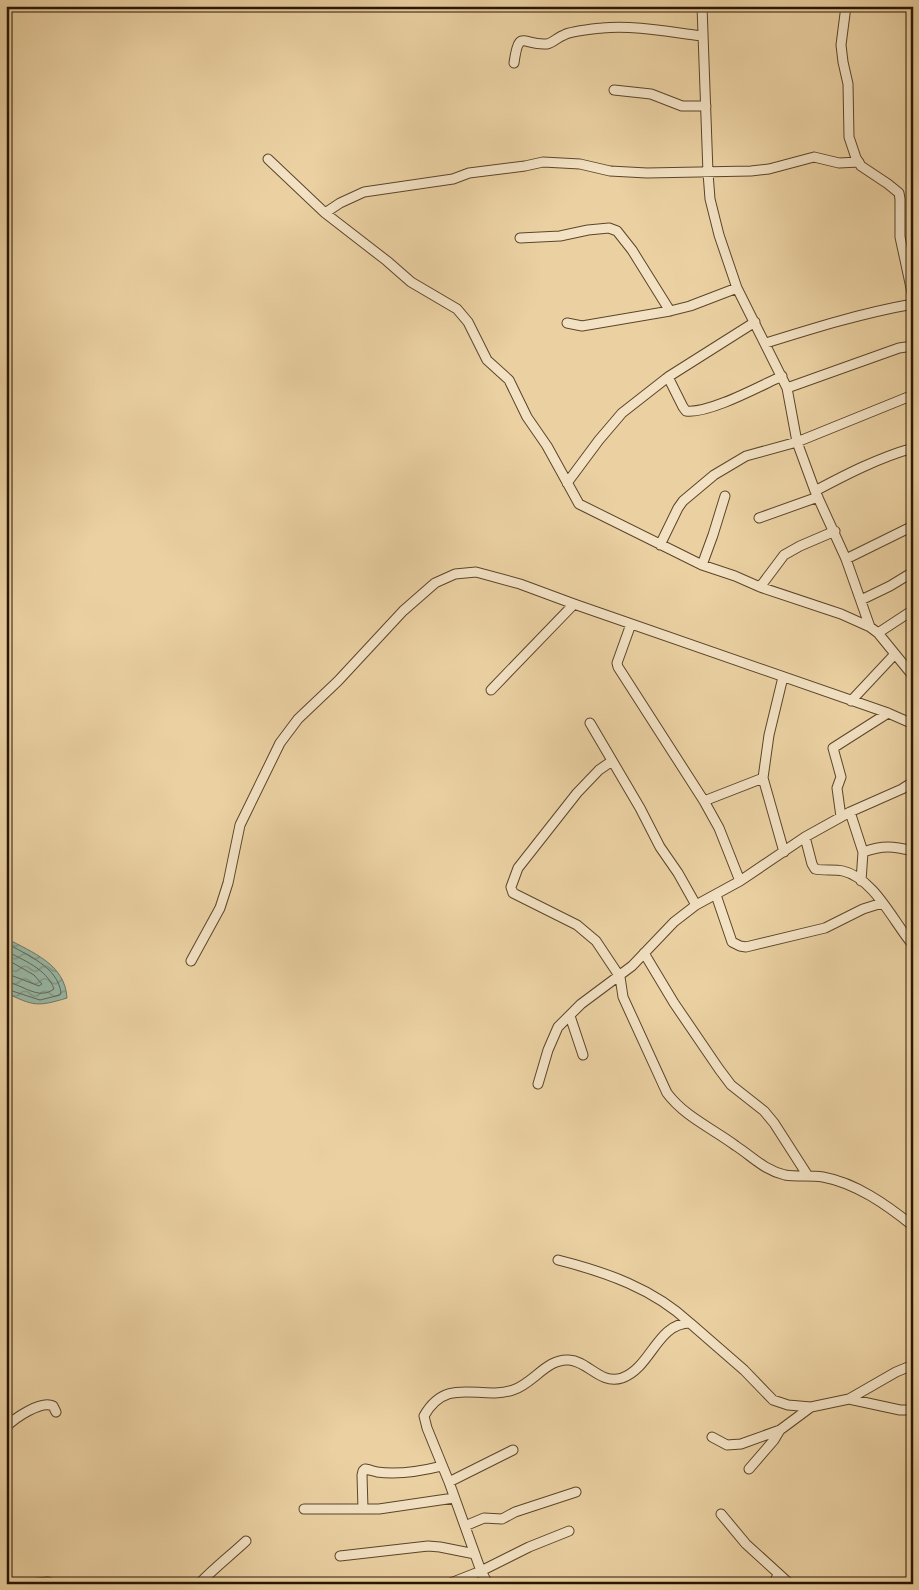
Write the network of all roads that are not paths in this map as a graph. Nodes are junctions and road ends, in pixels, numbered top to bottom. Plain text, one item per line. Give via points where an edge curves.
1 (702, 6) edge
2 (846, 6) edge
3 (702, 36) junction
4 (514, 63) dead end
5 (614, 90) dead end
6 (706, 106) junction
7 (268, 159) dead end
8 (858, 162) junction
9 (708, 172) junction
10 (325, 213) junction
11 (520, 238) dead end
12 (737, 288) junction
13 (913, 297) edge
14 (913, 304) edge
15 (670, 311) junction
16 (755, 322) junction
17 (567, 323) dead end
18 (766, 343) junction
19 (913, 346) edge
20 (782, 376) junction
21 (668, 377) junction
22 (787, 388) junction
23 (913, 395) edge
24 (797, 442) junction
25 (913, 448) edge
26 (567, 483) junction
27 (816, 494) junction
28 (725, 496) dead end
29 (759, 518) dead end
30 (913, 526) edge
31 (834, 531) junction
32 (660, 545) junction
33 (846, 559) junction
34 (702, 565) junction
35 (913, 572) edge
36 (760, 587) junction
37 (861, 600) junction
38 (574, 604) junction
39 (913, 610) edge
40 (630, 624) junction
41 (870, 627) junction
42 (878, 633) junction
43 (895, 654) junction
44 (913, 676) edge
45 (783, 677) junction
46 (491, 690) dead end
47 (851, 701) junction
48 (888, 713) junction
49 (590, 723) dead end
50 (913, 724) edge
51 (612, 761) junction
52 (763, 778) junction
53 (913, 782) edge
54 (704, 801) junction
55 (850, 812) junction
56 (842, 817) junction
57 (805, 837) junction
58 (913, 851) edge
59 (784, 852) junction
60 (863, 852) junction
61 (861, 880) junction
62 (740, 882) junction
63 (716, 895) junction
64 (882, 902) junction
65 (696, 904) junction
66 (913, 945) edge
67 (644, 953) junction
68 (191, 961) dead end
69 (620, 976) junction
70 (570, 1016) junction
71 (583, 1055) dead end
72 (538, 1084) dead end
73 (808, 1176) junction
74 (913, 1226) edge
75 (558, 1260) dead end
76 (690, 1323) junction
77 (913, 1364) edge
78 (849, 1399) junction
79 (811, 1407) junction
80 (913, 1410) edge
81 (56, 1412) dead end
82 (6, 1427) edge
83 (780, 1430) junction
84 (712, 1437) dead end
85 (514, 1450) dead end
86 (442, 1466) junction
87 (749, 1469) dead end
88 (449, 1482) junction
89 (576, 1492) dead end
90 (454, 1498) junction
91 (304, 1509) dead end
92 (363, 1509) junction
93 (721, 1514) dead end
94 (465, 1526) junction
95 (569, 1531) dead end
96 (246, 1541) dead end
97 (475, 1554) junction
98 (340, 1556) dead end
99 (481, 1572) junction
100 (778, 1574) junction
101 (30, 1584) edge
102 (53, 1584) edge
103 (199, 1584) edge
104 (448, 1584) edge
105 (488, 1584) edge
106 (774, 1584) edge
107 (790, 1584) edge

1 - 3 street
2 - 8 street via 842,62 848,84 849,137
3 - 4 street via 602,28 570,33 549,44 519,42
3 - 6 street
5 - 6 street via 651,94 682,106
6 - 9 street
7 - 10 street
8 - 9 street via 839,163 814,157 769,169
8 - 13 street via 899,194 900,237
9 - 10 street via 610,171 580,164 543,162 469,173 454,180 364,192
9 - 12 street via 710,199 719,235
10 - 26 street via 411,282 457,309 468,322 486,360 510,380 527,417
11 - 15 street via 609,228 617,231
12 - 15 street
12 - 16 street
14 - 18 street via 873,311
15 - 17 street via 582,326
16 - 18 street
16 - 21 street
18 - 20 street
19 - 22 street
20 - 21 street via 720,404 692,412 683,407
20 - 22 street
21 - 26 street via 622,413
22 - 24 street
23 - 24 street
24 - 27 street
24 - 32 street via 746,456 714,475 683,501
25 - 27 street via 851,472
26 - 32 street via 579,504
27 - 29 street
27 - 31 street
28 - 34 street
30 - 33 street
31 - 33 street
31 - 36 street via 784,555
32 - 34 street
33 - 37 street
34 - 36 street
35 - 37 street
36 - 41 street
37 - 41 street
38 - 40 street
38 - 46 street
38 - 68 street via 476,572 456,574 435,583 403,611 298,719 280,743 240,825 220,908
39 - 42 street
40 - 45 street
40 - 54 street via 618,667
41 - 42 street
42 - 43 street
43 - 44 street
43 - 47 street
45 - 47 street
45 - 52 street
47 - 48 street
48 - 50 street
48 - 56 street via 833,748 841,777 837,788
49 - 51 street
51 - 65 street
51 - 69 street via 598,770 577,793 518,868 511,887 512,893 577,925 596,941
52 - 54 street
52 - 59 street
53 - 55 street
54 - 62 street via 719,828
55 - 56 street
55 - 60 street
56 - 57 street
57 - 59 street
57 - 61 street via 815,869 844,871
58 - 60 street via 887,846
59 - 62 street
60 - 61 street
61 - 64 street
62 - 63 street
63 - 64 street via 732,942 740,946 825,928
63 - 65 street
64 - 66 street
65 - 67 street
67 - 69 street
67 - 73 street via 719,1069 731,1085 774,1122
69 - 70 street
69 - 73 street via 623,997 667,1093 677,1106 763,1167 785,1175
70 - 71 street
70 - 72 street via 554,1034
73 - 74 street via 848,1185 872,1197
75 - 76 street via 592,1268 642,1289 660,1298
76 - 79 street via 773,1400
76 - 86 street via 672,1327 647,1359 621,1379 600,1376 575,1361 567,1360 556,1363 514,1390 466,1391 440,1398 424,1416
77 - 78 street
78 - 79 street
78 - 80 street
79 - 83 street
81 - 82 street via 53,1406 45,1405 20,1415
83 - 84 street via 740,1444 727,1445
83 - 87 street
85 - 88 street
86 - 88 street
86 - 92 street via 407,1472 366,1469 362,1475
88 - 90 street
89 - 94 street via 502,1519 484,1518
90 - 92 street
90 - 94 street
91 - 92 street
93 - 100 street via 746,1544
94 - 97 street
95 - 99 street
96 - 103 street
97 - 98 street via 428,1546
97 - 99 street
99 - 104 street
99 - 105 street
100 - 106 street
100 - 107 street
101 - 102 street

